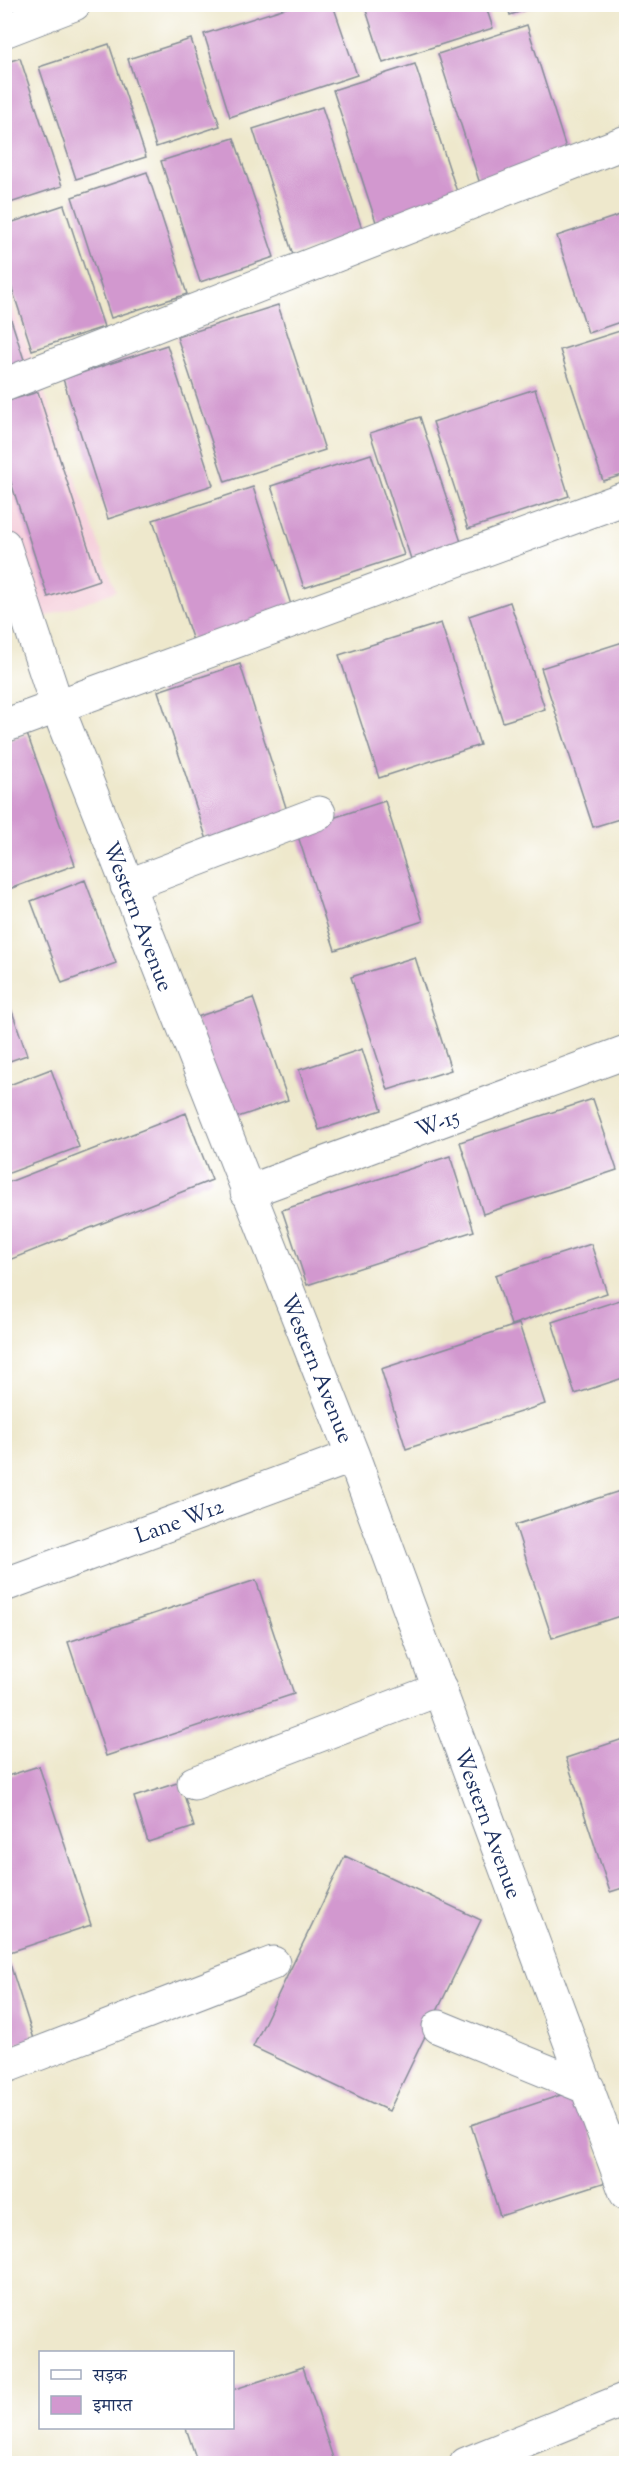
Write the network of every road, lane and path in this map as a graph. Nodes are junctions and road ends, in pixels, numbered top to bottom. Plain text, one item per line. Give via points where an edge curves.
1 (74, 4) edge
2 (4, 31) edge
3 (627, 142) edge
4 (4, 385) edge
5 (627, 498) edge
6 (6, 558) edge
7 (57, 706) junction
8 (4, 726) edge
9 (319, 813) dead end
10 (127, 886) junction
11 (627, 1052) edge
12 (247, 1192) junction
13 (353, 1456) junction
14 (4, 1585) edge
15 (440, 1689) junction
16 (194, 1783) dead end
17 (273, 1963) dead end
18 (439, 2027) dead end
19 (4, 2067) edge
20 (588, 2088) junction
21 (627, 2193) edge
22 (627, 2399) edge
23 (466, 2463) edge

1 - 2 street
3 - 4 street
5 - 7 street
6 - 7 street, Western Avenue
7 - 8 street
7 - 10 street, Western Avenue
9 - 10 street
10 - 12 street, Western Avenue
11 - 12 street, W-15
12 - 13 street, Western Avenue
13 - 14 street, Lane W12
13 - 15 street, Western Avenue
15 - 16 street
15 - 20 street, Western Avenue
17 - 19 street
18 - 20 street
20 - 21 street, Western Avenue
22 - 23 street

